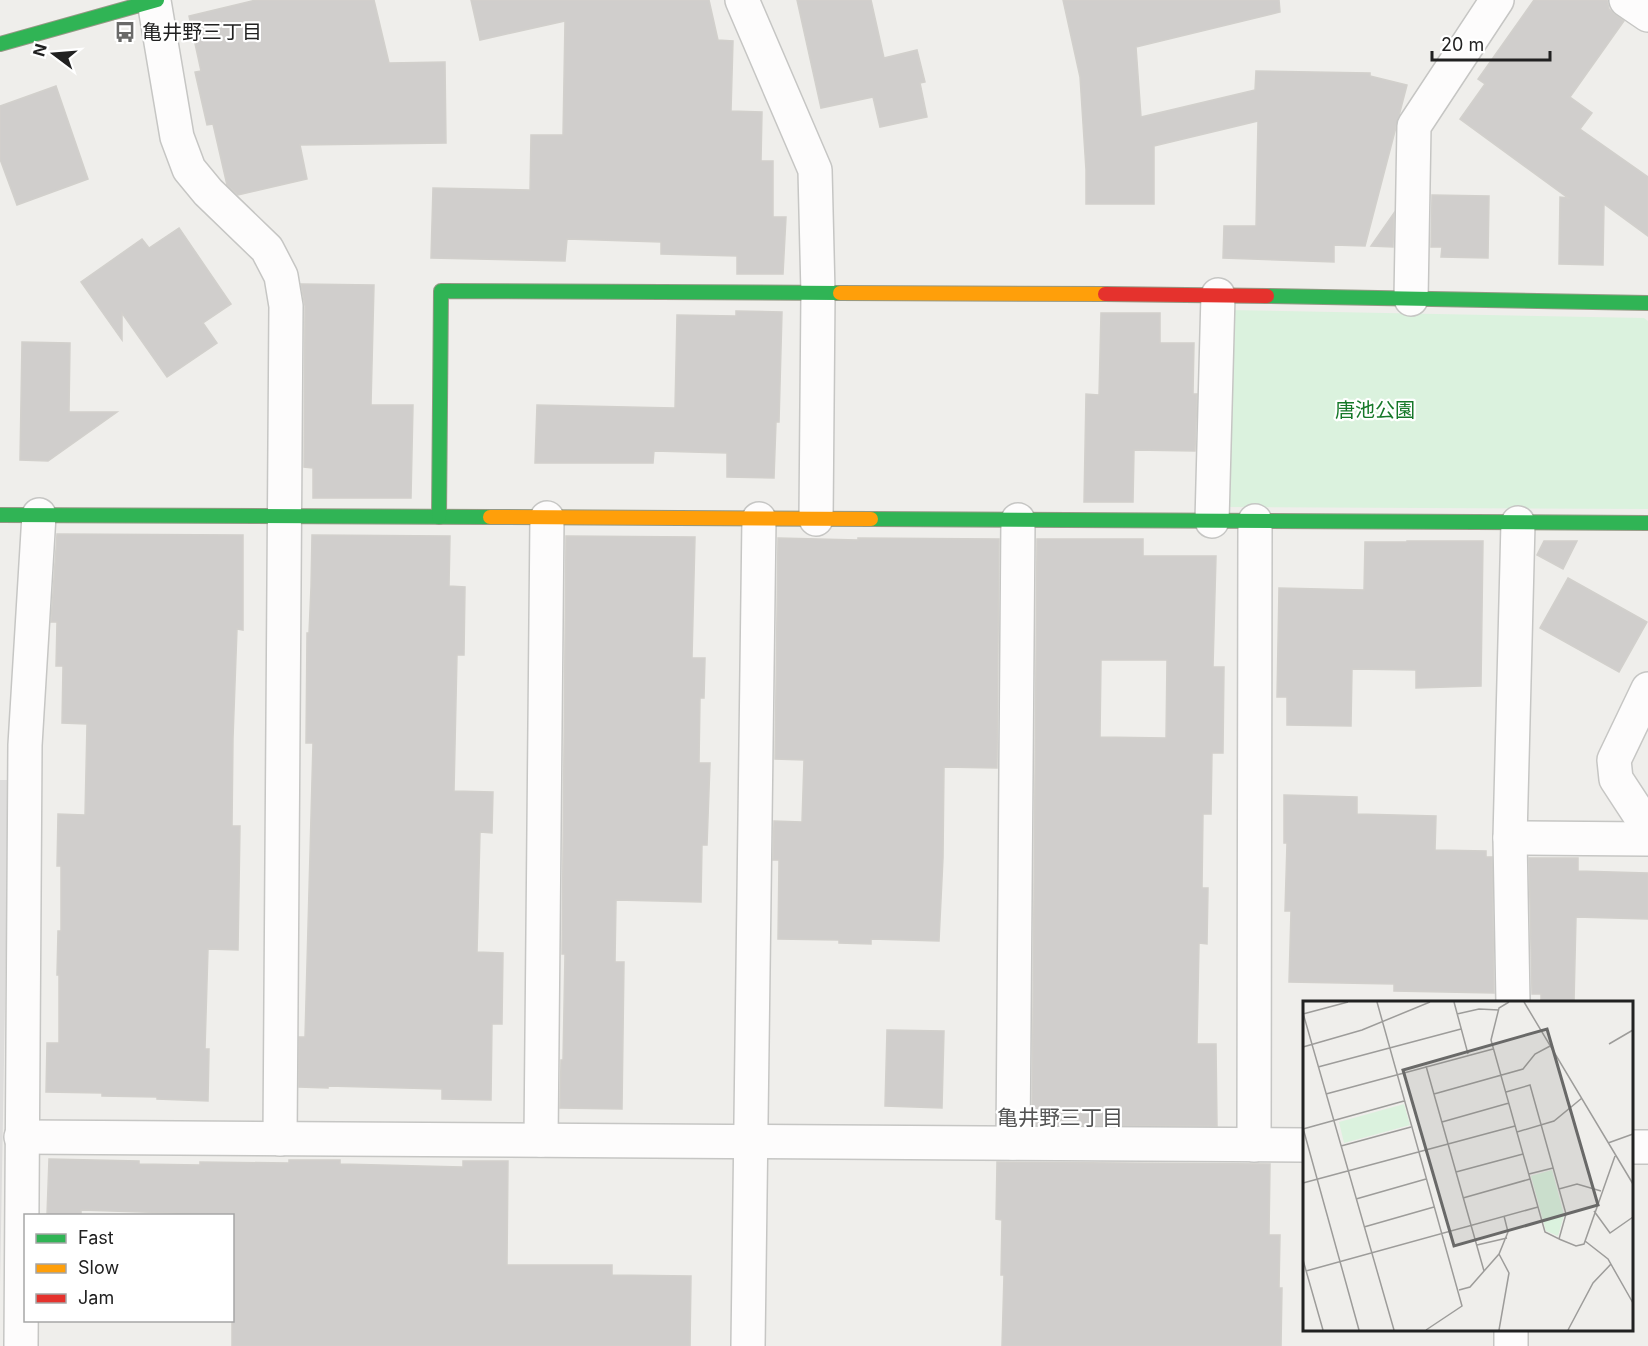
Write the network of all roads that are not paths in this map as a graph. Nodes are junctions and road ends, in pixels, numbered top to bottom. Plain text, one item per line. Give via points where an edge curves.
1 (156, 0) edge
2 (742, 0) edge
3 (1497, 0) edge
4 (1626, 0) edge
5 (1648, 15) edge
6 (0, 44) edge
7 (818, 293) junction
8 (1218, 295) junction
9 (1411, 298) junction
10 (1648, 303) edge
11 (0, 515) edge
12 (39, 515) junction
13 (285, 517) junction
14 (439, 517) junction
15 (547, 518) junction
16 (759, 519) junction
17 (816, 519) junction
18 (1018, 520) junction
19 (1212, 521) junction
20 (1255, 521) junction
21 (1518, 523) junction
22 (1648, 523) edge
23 (1648, 688) edge
24 (12, 745) edge
25 (1648, 828) edge
26 (1510, 838) junction
27 (1648, 839) edge
28 (1513, 1001) edge
29 (21, 1137) junction
30 (280, 1139) junction
31 (541, 1140) junction
32 (750, 1142) junction
33 (1013, 1143) junction
34 (1254, 1145) junction
35 (1303, 1145) edge
36 (21, 1346) edge
37 (748, 1346) edge

1 - 6 street
1 - 13 street via 177,137 189,169 267,249 281,276 286,306
2 - 7 street via 815,170
3 - 9 street via 1414,126
4 - 5 street
7 - 8 street
7 - 14 street via 441,291
7 - 17 street
8 - 9 street
8 - 19 street
9 - 10 street
11 - 12 street
12 - 13 street
12 - 24 street
13 - 14 street
13 - 30 street
14 - 15 street
15 - 16 street
15 - 31 street
16 - 17 street
16 - 32 street
17 - 18 street
18 - 19 street
18 - 33 street
19 - 20 street
20 - 21 street
20 - 34 street
21 - 22 street
21 - 26 street
23 - 25 street via 1614,760 1616,779
24 - 29 street
26 - 27 street
26 - 28 street
29 - 30 street
29 - 36 street
30 - 31 street
31 - 32 street
32 - 33 street
32 - 37 street
33 - 34 street
34 - 35 street

